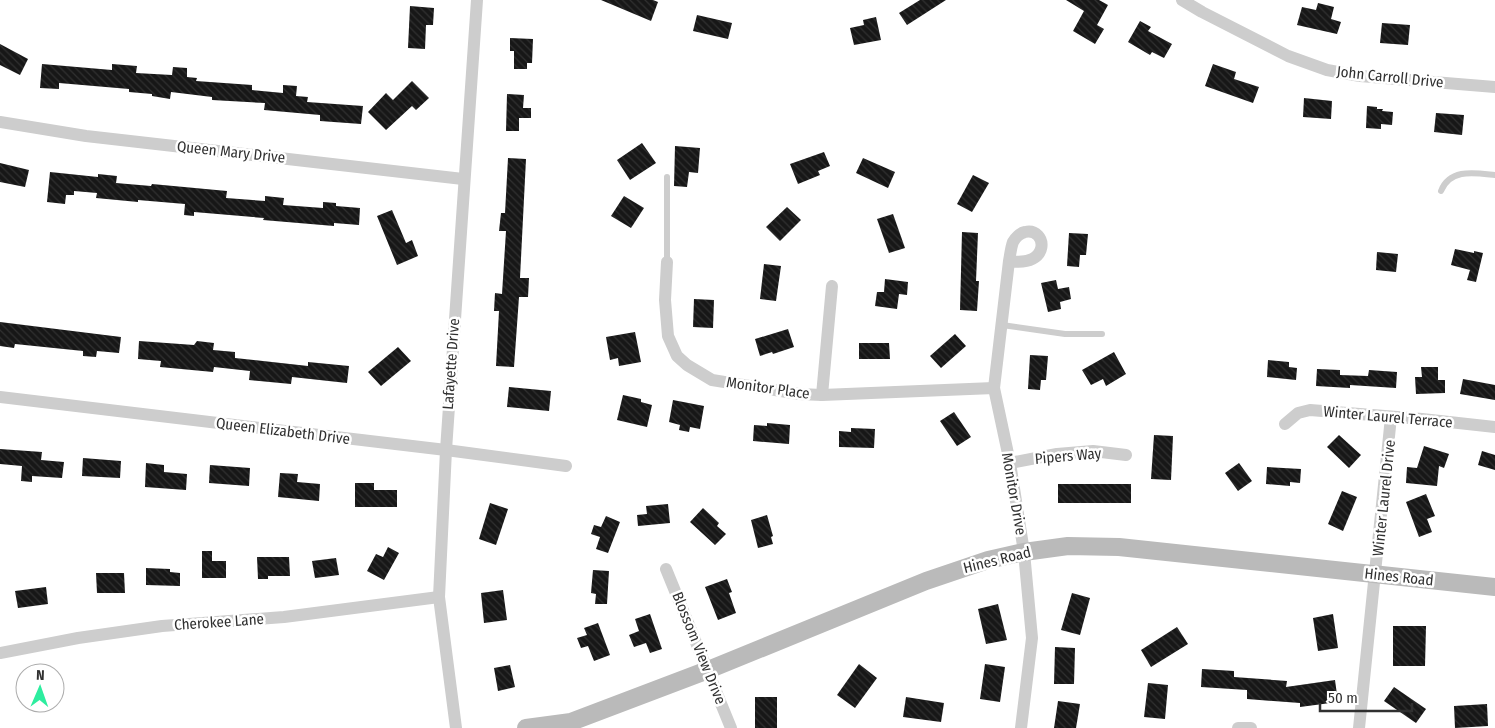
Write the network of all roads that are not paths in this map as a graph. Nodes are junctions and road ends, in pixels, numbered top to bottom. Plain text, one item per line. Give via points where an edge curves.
1 (477, 0) edge
2 (1182, 0) edge
3 (1495, 87) edge
4 (0, 122) edge
5 (1495, 175) edge
6 (667, 177) dead end
7 (464, 178) junction
8 (1441, 191) dead end
9 (667, 262) joint
10 (1009, 262) dead end
11 (832, 286) dead end
12 (1002, 325) junction
13 (1102, 334) dead end
14 (994, 388) junction
15 (822, 395) junction
16 (0, 397) edge
17 (1391, 417) junction
18 (1285, 424) dead end
19 (1495, 427) edge
20 (446, 450) junction
21 (1126, 455) dead end
22 (1010, 463) junction
23 (566, 466) dead end
24 (1024, 552) junction
25 (666, 569) dead end
26 (1376, 574) junction
27 (1495, 587) edge
28 (439, 597) junction
29 (0, 653) edge
30 (708, 670) junction
31 (456, 728) edge
32 (526, 728) edge
33 (730, 728) edge
34 (1021, 728) edge
35 (1238, 728) edge
36 (1251, 728) edge
37 (1359, 728) edge

1 - 7 street, Lafayette Drive
2 - 3 street, John Carroll Drive via 1288,56 1327,70 1360,76
4 - 7 street, Queen Mary Drive via 86,136
5 - 8 lane via 1470,172 1455,176 1444,183
6 - 9 lane
7 - 20 street, Lafayette Drive
9 - 15 street, Monitor Place via 665,300 668,336 677,356 687,365 712,380
10 - 12 street, Monitor Drive
11 - 15 street
12 - 13 lane via 1065,334
12 - 14 street, Monitor Drive
14 - 15 street, Monitor Place
14 - 22 street, Monitor Drive
16 - 20 street, Queen Elizabeth Drive
17 - 18 street, Winter Laurel Terrace via 1310,410 1298,413
17 - 19 street, Winter Laurel Terrace
17 - 26 street, Winter Laurel Drive
20 - 23 street, Queen Elizabeth Drive
20 - 28 street, Lafayette Drive
21 - 22 street, Pipers Way via 1092,451
22 - 24 street, Monitor Drive
24 - 26 street, Hines Road via 1068,546 1119,547
24 - 30 street, Hines Road via 988,560 926,581
24 - 34 street, Monitor Drive via 1032,638
25 - 30 street, Blossom View Drive
26 - 27 street, Hines Road
26 - 37 street, Winter Laurel Drive
28 - 29 street, Cherokee Lane via 284,617 162,626
28 - 31 street, Lafayette Drive
30 - 32 street, Hines Road via 571,722
30 - 33 street, Blossom View Drive
35 - 36 street

